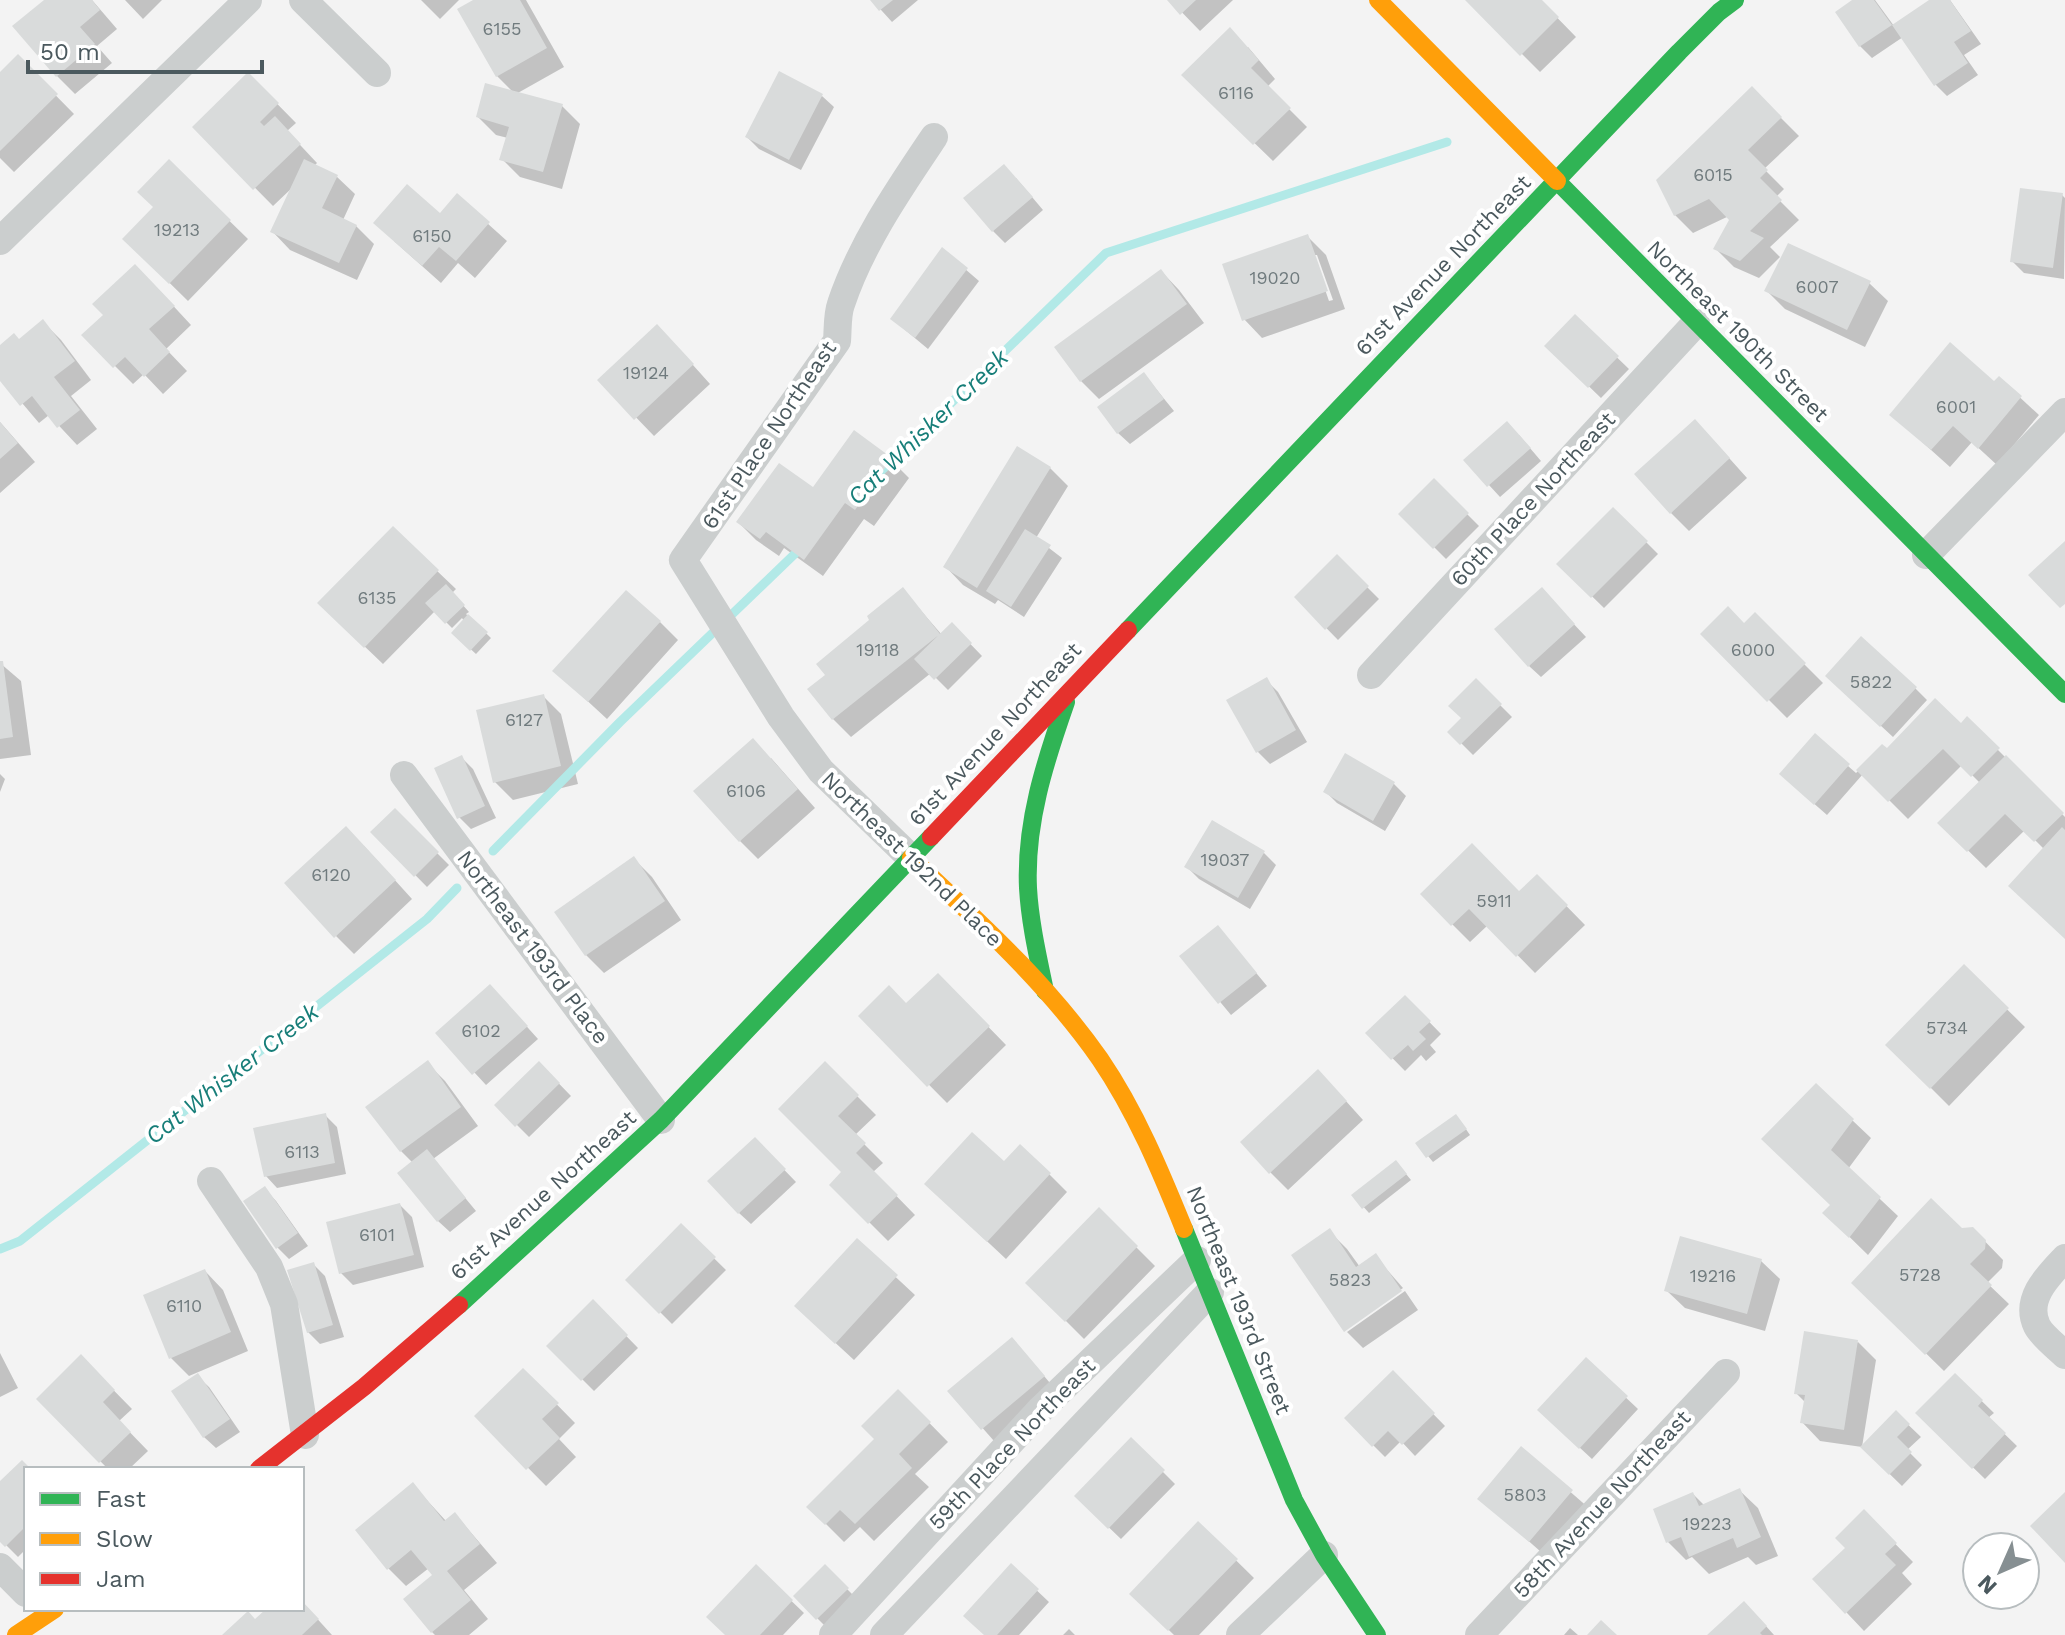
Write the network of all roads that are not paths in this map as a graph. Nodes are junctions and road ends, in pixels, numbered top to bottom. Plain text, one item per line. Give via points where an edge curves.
1 (248, 0) edge
2 (303, 0) edge
3 (1378, 0) edge
4 (1735, 0) edge
5 (377, 73) dead end
6 (934, 137) dead end
7 (1556, 182) junction
8 (0, 241) edge
9 (1696, 323) junction
10 (2065, 412) edge
11 (1926, 555) junction
12 (683, 560) joint
13 (1371, 675) dead end
14 (1070, 690) junction
15 (2065, 694) edge
16 (404, 775) dead end
17 (911, 858) junction
18 (1045, 991) junction
19 (661, 1120) junction
20 (211, 1181) dead end
21 (2065, 1258) edge
22 (1197, 1260) junction
23 (1210, 1292) junction
24 (2065, 1355) edge
25 (1726, 1373) dead end
26 (305, 1435) junction
27 (262, 1467) edge
28 (1324, 1555) junction
29 (0, 1567) edge
30 (24, 1591) edge
31 (48, 1611) edge
32 (16, 1635) edge
33 (833, 1635) edge
34 (884, 1635) edge
35 (1240, 1635) edge
36 (1377, 1635) edge
37 (1479, 1635) edge

1 - 8 street
2 - 5 street
3 - 7 main road, Northeast 190th Street
4 - 7 main road, 61st Avenue Northeast
6 - 12 street, 61st Place Northeast via 861,258 840,307 837,341
7 - 9 main road, Northeast 190th Street
7 - 14 main road, 61st Avenue Northeast
9 - 11 main road, Northeast 190th Street
9 - 13 street, 60th Place Northeast
10 - 11 street
11 - 15 main road, Northeast 190th Street
12 - 17 street, Northeast 192nd Place via 821,771
14 - 17 main road, 61st Avenue Northeast
14 - 18 main road via 1044,764 1030,830 1027,871
16 - 19 street, Northeast 193rd Place
17 - 18 main road, Northeast 192nd Place
17 - 19 main road, 61st Avenue Northeast
18 - 22 main road, Northeast 193rd Street via 1100,1059 1128,1104
19 - 26 main road, 61st Avenue Northeast via 495,1273
20 - 26 street via 269,1267 284,1304
21 - 24 street via 2047,1277 2034,1306 2037,1327
22 - 23 main road, Northeast 193rd Street
22 - 33 street, 59th Place Northeast via 1041,1409
23 - 28 main road, Northeast 193rd Street via 1294,1500
23 - 34 street, 59th Place Northeast
25 - 37 street, 58th Avenue Northeast
26 - 27 main road, 61st Avenue Northeast
28 - 35 street
28 - 36 main road, Northeast 193rd Street
29 - 30 street
31 - 32 main road

